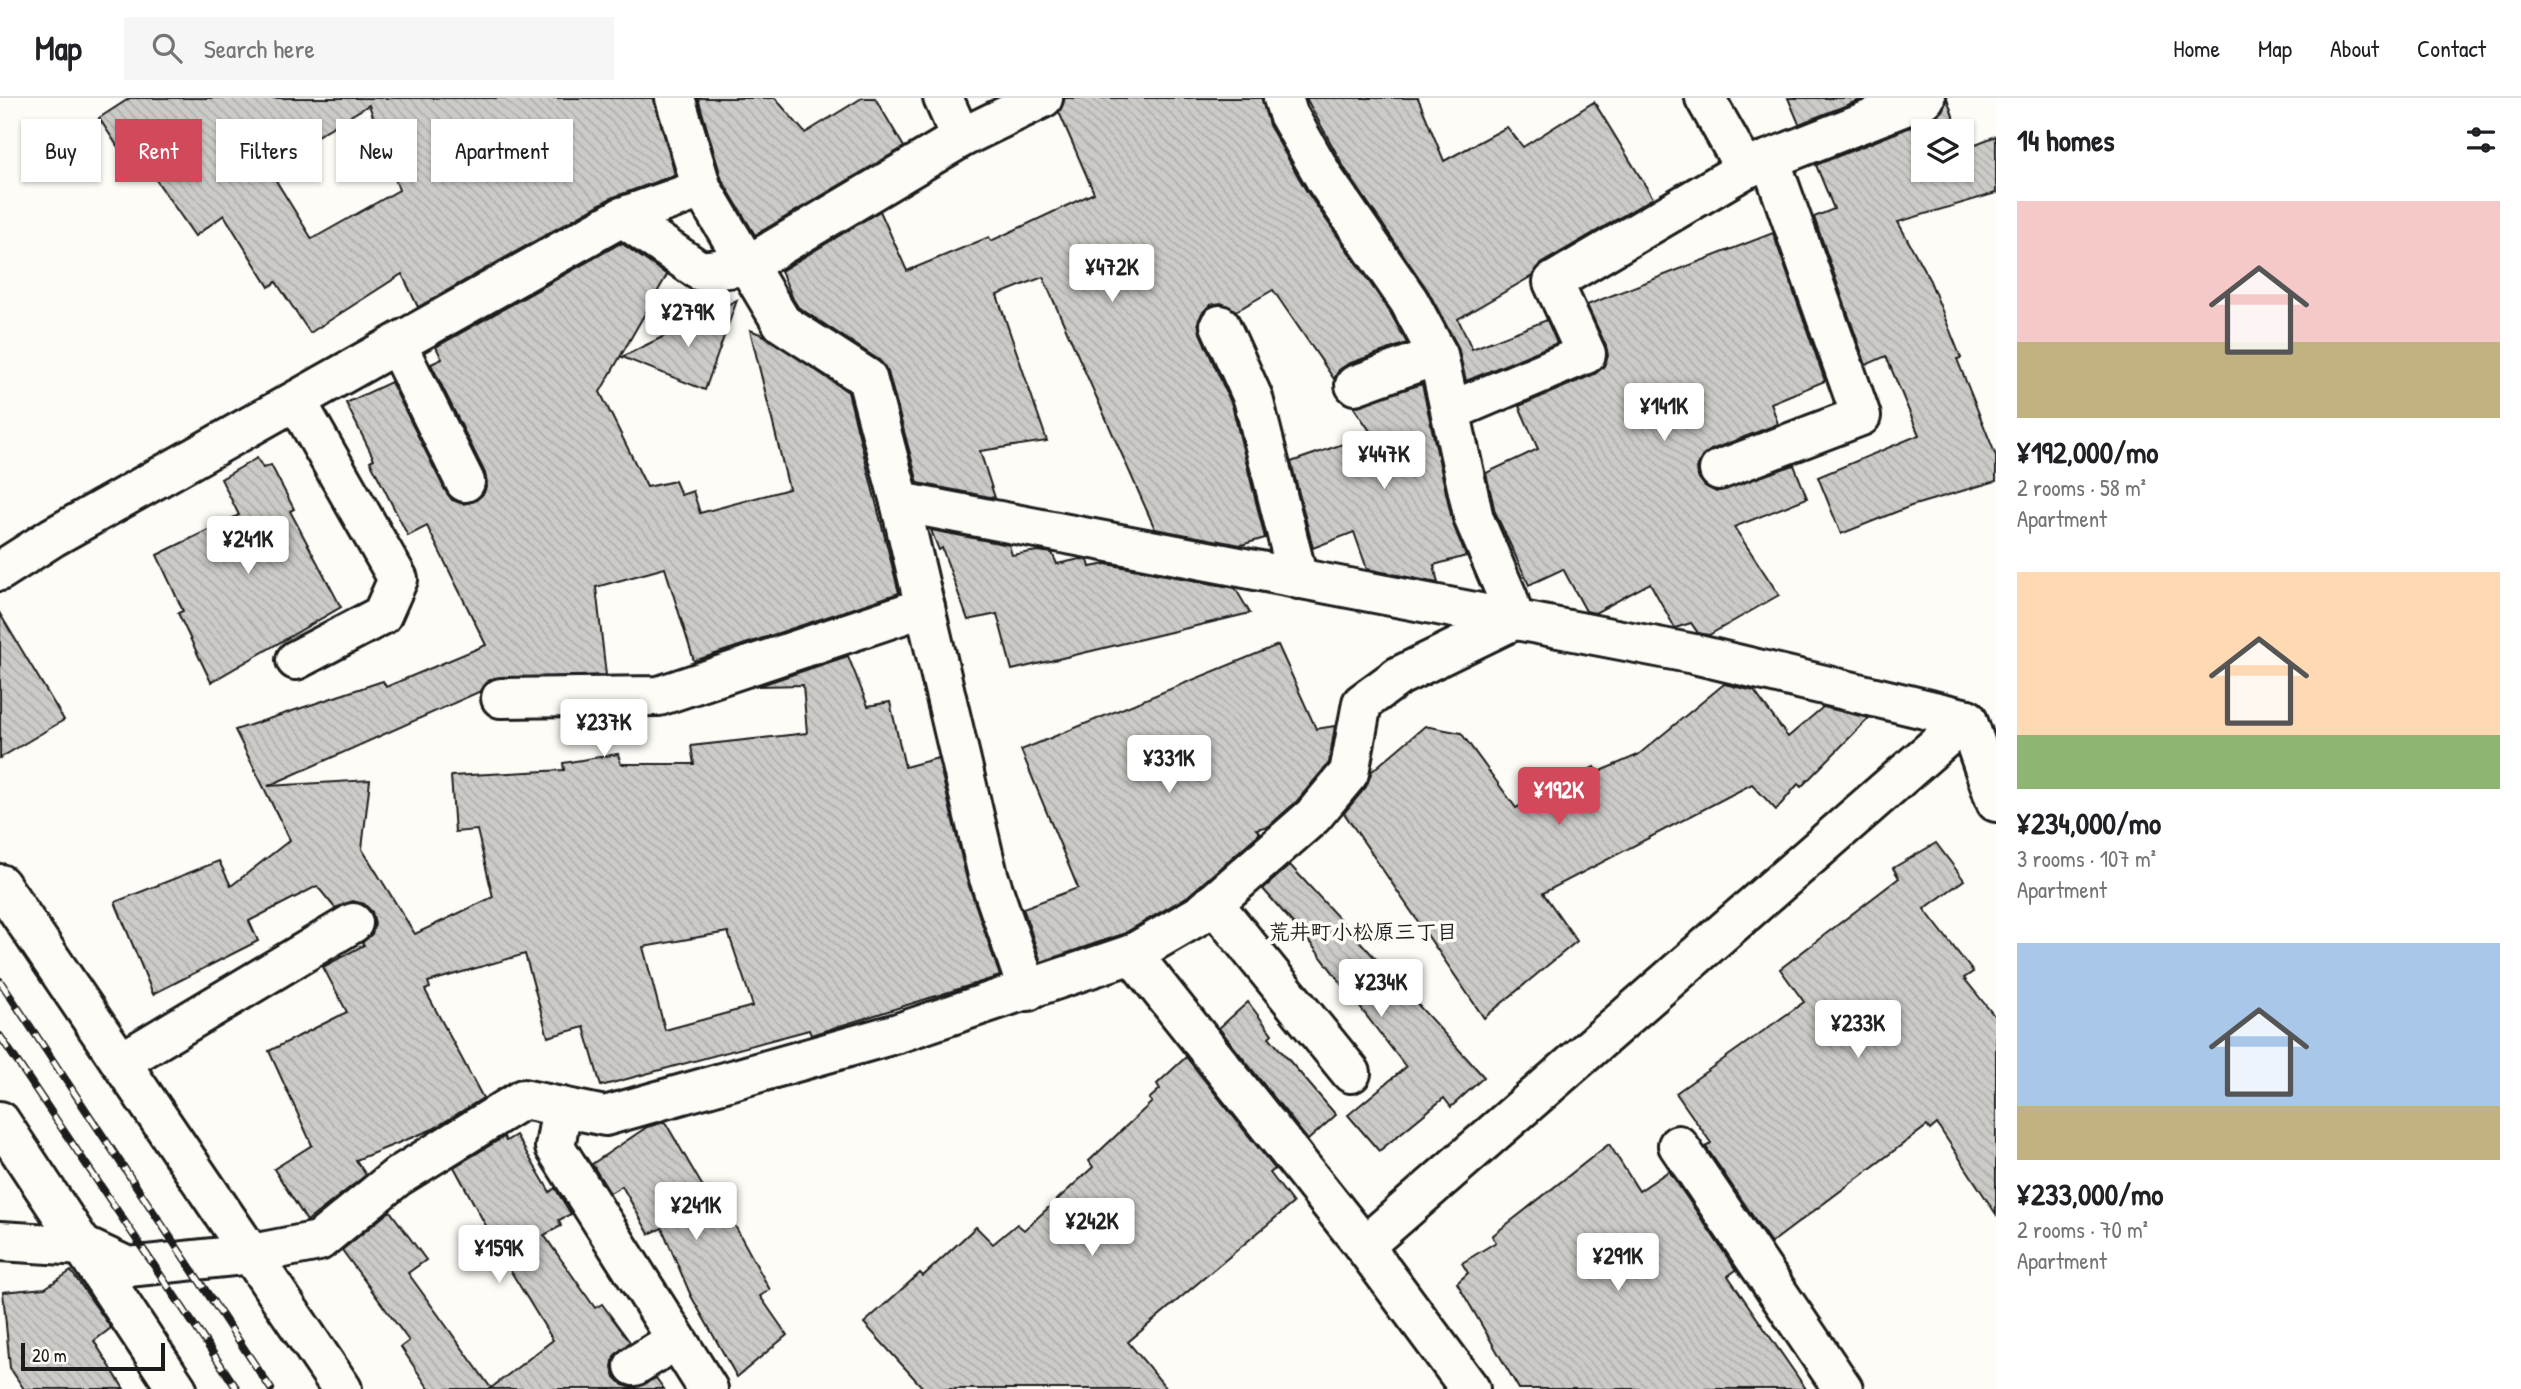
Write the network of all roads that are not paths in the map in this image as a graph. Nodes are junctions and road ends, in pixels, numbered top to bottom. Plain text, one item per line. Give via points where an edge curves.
1 (675, 98) edge
2 (943, 98) edge
3 (1043, 98) edge
4 (1283, 98) edge
5 (1704, 98) edge
6 (1925, 98) edge
7 (961, 138) junction
8 (1757, 164) junction
9 (702, 189) junction
10 (622, 217) junction
11 (746, 266) junction
12 (1220, 326) dead end
13 (397, 345) junction
14 (1438, 355) junction
15 (1354, 385) dead end
16 (297, 402) junction
17 (1451, 411) junction
18 (1719, 470) dead end
19 (465, 482) dead end
20 (900, 502) junction
21 (0, 571) edge
22 (1298, 579) junction
23 (925, 607) junction
24 (1514, 620) junction
25 (296, 660) dead end
26 (501, 698) dead end
27 (1967, 719) junction
28 (1995, 798) edge
29 (0, 884) edge
30 (1213, 903) junction
31 (352, 923) dead end
32 (1132, 954) junction
33 (1028, 991) junction
34 (121, 1062) junction
35 (1351, 1073) dead end
36 (562, 1107) junction
37 (0, 1121) edge
38 (1678, 1145) dead end
39 (0, 1241) edge
40 (83, 1246) junction
41 (1364, 1246) junction
42 (252, 1254) junction
43 (676, 1340) junction
44 (634, 1366) dead end
45 (177, 1389) edge
46 (342, 1389) edge
47 (708, 1389) edge
48 (1470, 1389) edge
49 (1843, 1389) edge

1 - 9 street
2 - 7 street
3 - 7 street
4 - 14 street via 1326,181 1409,300
5 - 8 street
6 - 8 street
7 - 11 street
8 - 17 street via 1553,282 1586,354
8 - 18 street via 1861,416
9 - 10 street
9 - 11 street
10 - 11 street via 700,271
10 - 13 street
11 - 20 street via 782,323 867,378
12 - 22 street via 1252,398
13 - 16 street
13 - 19 street
14 - 15 street
14 - 17 street
16 - 21 street
16 - 25 street via 398,579 382,615
17 - 24 street via 1475,519
20 - 22 street
20 - 23 street
22 - 24 street
23 - 26 street via 659,696
23 - 33 street via 988,874
24 - 27 street via 1694,654
24 - 30 street via 1399,676 1362,703 1349,773 1313,816
27 - 28 street
27 - 41 street
29 - 34 street
30 - 32 street
30 - 35 street
31 - 34 street
32 - 33 street
32 - 41 street
33 - 36 street via 605,1116
34 - 42 street
36 - 42 street via 523,1098 397,1177 318,1241
36 - 43 street via 555,1147
37 - 40 street
38 - 49 street
39 - 40 street
40 - 42 street via 128,1267
40 - 45 street
41 - 48 street
42 - 46 street
43 - 44 street
43 - 47 street

